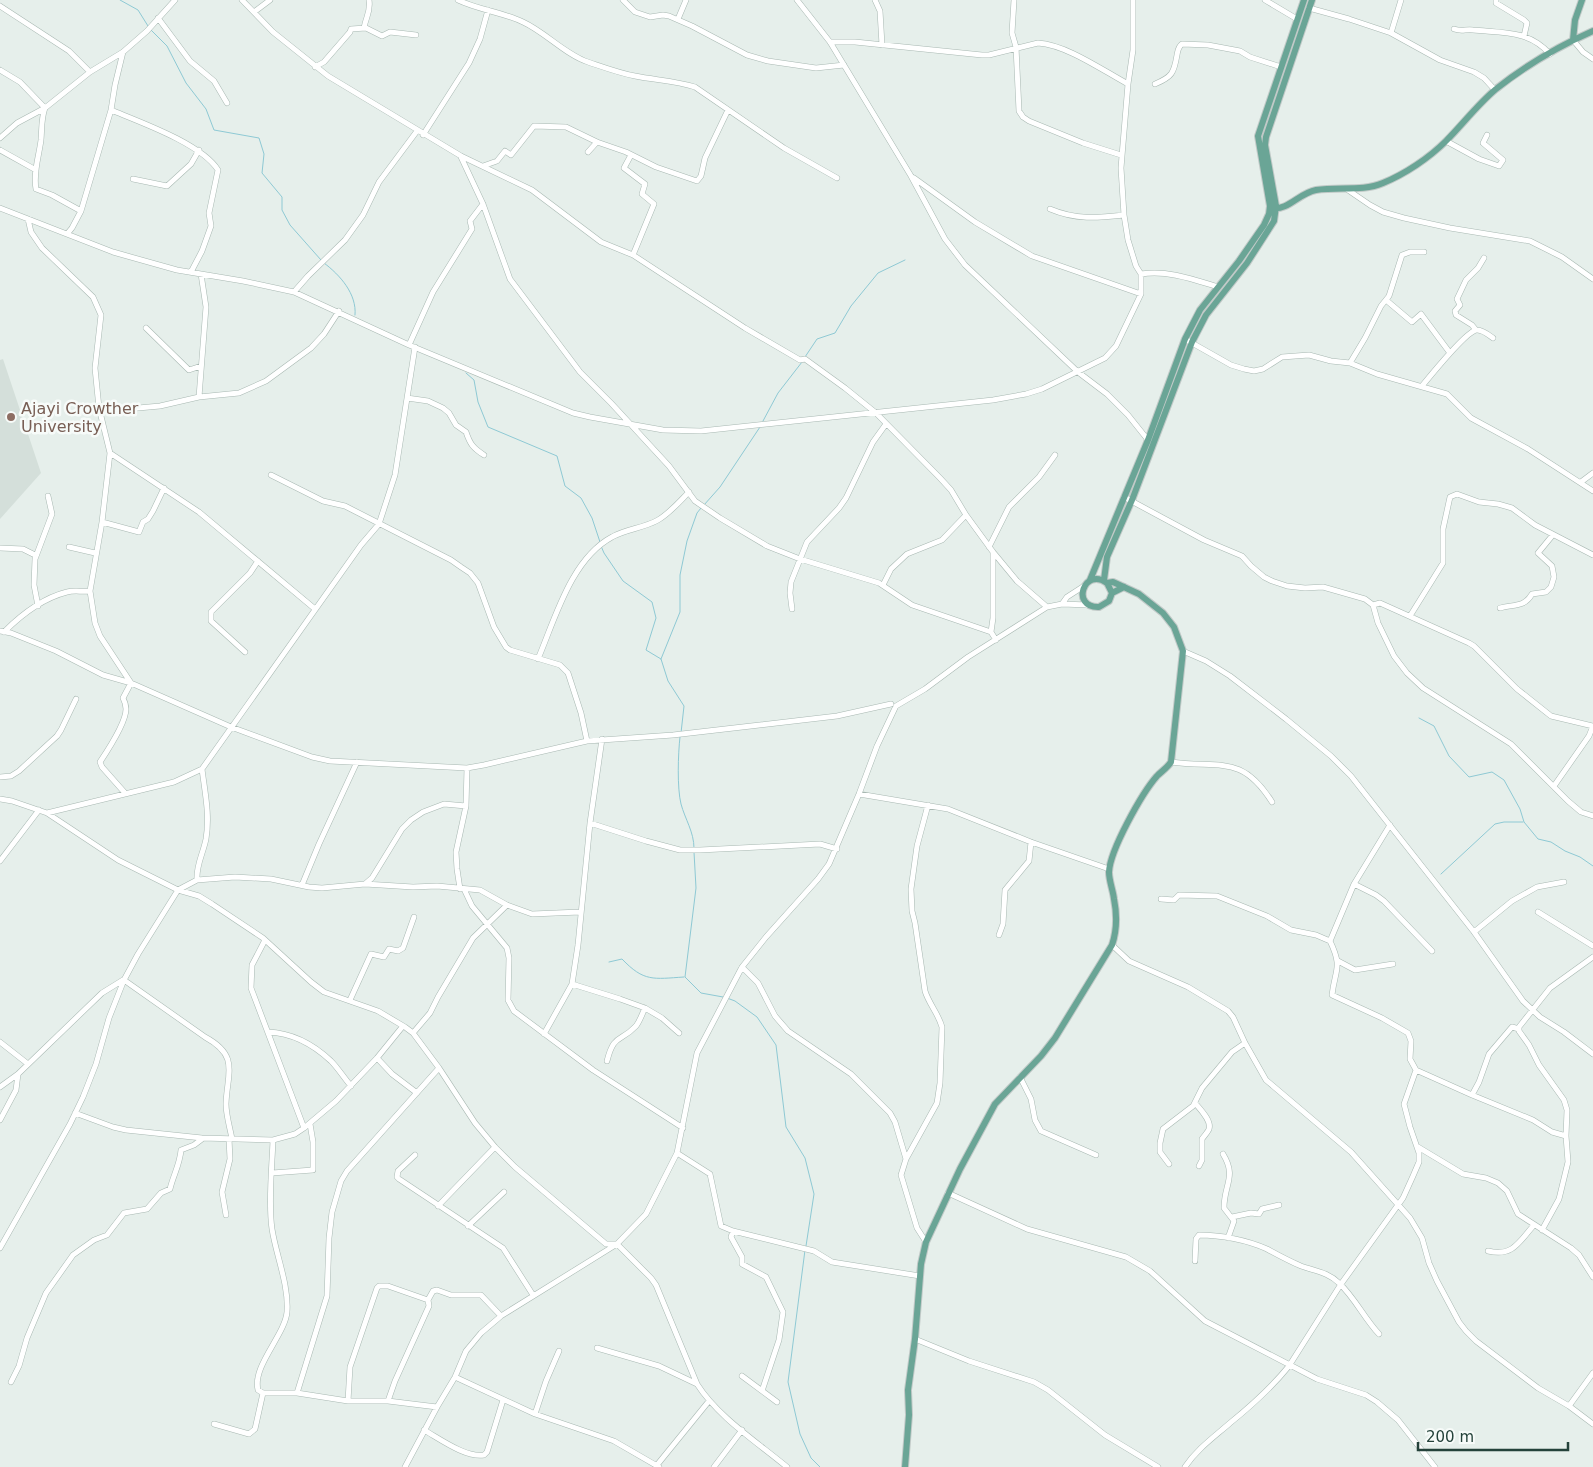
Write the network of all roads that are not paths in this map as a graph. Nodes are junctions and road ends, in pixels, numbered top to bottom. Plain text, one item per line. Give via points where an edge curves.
1 (175, 0) edge
2 (242, 0) edge
3 (270, 0) edge
4 (369, 0) edge
5 (458, 0) edge
6 (623, 0) edge
7 (686, 0) edge
8 (797, 0) edge
9 (808, 0) edge
10 (875, 0) edge
11 (1014, 0) edge
12 (1133, 0) edge
13 (1265, 0) edge
14 (1304, 0) edge
15 (1312, 0) edge
16 (1401, 0) edge
17 (1496, 0) edge
18 (1582, 0) edge
19 (0, 6) edge
20 (802, 6) junction
21 (1309, 8) junction
22 (488, 10) junction
23 (254, 12) junction
24 (158, 18) junction
25 (1297, 19) junction
26 (678, 20) junction
27 (364, 28) junction
28 (1454, 28) dead end
29 (1593, 31) edge
30 (1391, 33) junction
31 (416, 35) dead end
32 (1524, 36) junction
33 (1573, 40) junction
34 (830, 42) junction
35 (882, 45) junction
36 (1016, 47) junction
37 (1290, 51) junction
38 (122, 52) junction
39 (1550, 54) junction
40 (1593, 59) edge
41 (844, 65) junction
42 (315, 67) junction
43 (1280, 67) junction
44 (0, 70) edge
45 (90, 72) junction
46 (1128, 84) junction
47 (1155, 84) dead end
48 (1495, 90) junction
49 (227, 103) dead end
50 (45, 108) junction
51 (111, 110) junction
52 (728, 110) junction
53 (417, 131) junction
54 (423, 135) junction
55 (1487, 135) dead end
56 (0, 138) edge
57 (1446, 141) junction
58 (597, 142) junction
59 (0, 150) edge
60 (199, 150) junction
61 (588, 152) dead end
62 (630, 155) junction
63 (1121, 155) junction
64 (461, 156) junction
65 (482, 166) junction
66 (36, 170) junction
67 (911, 176) junction
68 (837, 178) dead end
69 (133, 179) dead end
70 (1348, 190) junction
71 (483, 204) junction
72 (0, 208) edge
73 (1273, 208) junction
74 (1050, 209) dead end
75 (81, 211) junction
76 (1124, 215) junction
77 (28, 219) junction
78 (67, 234) junction
79 (1424, 252) dead end
80 (633, 255) junction
81 (1484, 258) dead end
82 (191, 272) junction
83 (201, 274) junction
84 (1141, 274) junction
85 (1593, 279) edge
86 (1218, 287) junction
87 (294, 292) junction
88 (1141, 294) junction
89 (1386, 300) junction
90 (339, 311) junction
91 (146, 328) dead end
92 (1476, 330) junction
93 (1185, 338) junction
94 (1494, 338) dead end
95 (1192, 342) junction
96 (409, 345) junction
97 (416, 347) junction
98 (1450, 353) junction
99 (1350, 363) junction
100 (201, 366) junction
101 (1078, 372) junction
102 (1422, 386) junction
103 (199, 396) junction
104 (407, 398) junction
105 (99, 408) junction
106 (876, 413) junction
107 (630, 424) junction
108 (886, 424) junction
109 (1148, 440) junction
110 (110, 453) junction
111 (484, 455) dead end
112 (1055, 455) dead end
113 (1143, 460) junction
114 (1593, 473) edge
115 (271, 475) dead end
116 (1581, 482) junction
117 (164, 488) junction
118 (1593, 491) edge
119 (689, 492) junction
120 (48, 496) dead end
121 (1124, 497) junction
122 (1132, 500) junction
123 (966, 516) junction
124 (102, 522) junction
125 (379, 524) junction
126 (1552, 536) junction
127 (69, 547) dead end
128 (989, 547) junction
129 (0, 548) edge
130 (993, 552) junction
131 (95, 553) junction
132 (36, 555) junction
133 (1593, 555) edge
134 (800, 559) junction
135 (258, 561) junction
136 (1090, 580) junction
137 (1106, 581) junction
138 (883, 585) junction
139 (1084, 586) junction
140 (1124, 587) junction
141 (90, 590) junction
142 (1112, 593) junction
143 (1062, 604) junction
144 (1088, 604) junction
145 (1373, 605) junction
146 (38, 606) junction
147 (1047, 607) junction
148 (1500, 608) dead end
149 (315, 609) junction
150 (792, 609) dead end
151 (1410, 616) junction
152 (2, 632) edge
153 (991, 632) junction
154 (996, 640) junction
155 (1183, 651) junction
156 (245, 652) dead end
157 (538, 659) junction
158 (131, 683) junction
159 (76, 699) dead end
160 (893, 706) junction
161 (1593, 726) edge
162 (231, 727) junction
163 (602, 739) junction
164 (587, 741) junction
165 (357, 762) junction
166 (1170, 762) junction
167 (468, 768) junction
168 (202, 769) junction
169 (0, 777) edge
170 (1554, 786) junction
171 (125, 793) junction
172 (859, 794) junction
173 (0, 798) edge
174 (1272, 802) dead end
175 (928, 804) junction
176 (466, 806) junction
177 (39, 810) junction
178 (48, 813) junction
179 (1593, 816) edge
180 (590, 823) junction
181 (1390, 825) junction
182 (1031, 842) junction
183 (837, 848) junction
184 (0, 860) edge
185 (1109, 869) junction
186 (197, 880) junction
187 (1564, 882) dead end
188 (365, 884) junction
189 (1354, 884) junction
190 (302, 885) junction
191 (462, 889) junction
192 (178, 890) junction
193 (1161, 899) dead end
194 (506, 905) junction
195 (580, 912) junction
196 (1538, 912) dead end
197 (414, 917) dead end
198 (486, 924) junction
199 (1474, 932) junction
200 (998, 935) dead end
201 (265, 940) junction
202 (1330, 941) junction
203 (1112, 945) junction
204 (1593, 946) edge
205 (1432, 951) dead end
206 (1593, 957) edge
207 (1338, 961) junction
208 (1393, 964) dead end
209 (742, 967) junction
210 (124, 980) junction
211 (572, 984) junction
212 (350, 1000) junction
213 (645, 1008) junction
214 (1532, 1011) junction
215 (403, 1026) junction
216 (1519, 1029) junction
217 (268, 1032) junction
218 (412, 1033) junction
219 (679, 1033) dead end
220 (544, 1034) junction
221 (0, 1042) edge
222 (1245, 1043) junction
223 (1593, 1054) edge
224 (377, 1058) junction
225 (607, 1060) dead end
226 (28, 1064) junction
227 (439, 1068) junction
228 (1416, 1070) junction
229 (18, 1074) junction
230 (1020, 1077) junction
231 (351, 1086) junction
232 (0, 1087) edge
233 (417, 1093) junction
234 (1472, 1095) junction
235 (1195, 1103) junction
236 (75, 1113) junction
237 (0, 1120) edge
238 (310, 1124) junction
239 (304, 1128) junction
240 (683, 1128) junction
241 (1566, 1136) junction
242 (202, 1138) junction
243 (230, 1139) junction
244 (272, 1140) junction
245 (495, 1147) junction
246 (1418, 1147) junction
247 (677, 1153) junction
248 (1223, 1154) dead end
249 (414, 1155) dead end
250 (1096, 1155) dead end
251 (906, 1159) junction
252 (1169, 1164) dead end
253 (1199, 1166) dead end
254 (272, 1173) junction
255 (504, 1192) dead end
256 (948, 1193) junction
257 (1398, 1204) junction
258 (1279, 1205) dead end
259 (438, 1206) junction
260 (226, 1215) dead end
261 (1232, 1217) junction
262 (1534, 1225) junction
263 (468, 1226) junction
264 (1542, 1230) junction
265 (733, 1231) junction
266 (1228, 1238) junction
267 (926, 1242) junction
268 (617, 1244) junction
269 (0, 1248) edge
270 (1488, 1251) dead end
271 (1195, 1261) dead end
272 (920, 1276) junction
273 (1593, 1276) edge
274 (1341, 1284) junction
275 (533, 1295) junction
276 (428, 1300) junction
277 (501, 1316) junction
278 (1379, 1334) dead end
279 (915, 1339) junction
280 (597, 1348) dead end
281 (559, 1351) dead end
282 (1289, 1366) junction
283 (1593, 1373) edge
284 (742, 1376) dead end
285 (455, 1377) junction
286 (11, 1382) dead end
287 (697, 1384) junction
288 (762, 1391) junction
289 (297, 1393) junction
290 (263, 1394) junction
291 (503, 1400) junction
292 (348, 1401) junction
293 (388, 1401) junction
294 (709, 1401) junction
295 (777, 1402) dead end
296 (1569, 1406) junction
297 (437, 1407) junction
298 (535, 1414) junction
299 (214, 1424) dead end
300 (1593, 1424) edge
301 (424, 1430) junction
302 (742, 1430) junction
303 (658, 1466) edge
304 (405, 1467) edge
305 (714, 1467) edge
306 (787, 1467) edge
307 (906, 1467) edge
308 (1158, 1467) edge
309 (1186, 1467) edge
310 (1435, 1467) edge

1 - 24 street
2 - 23 street
3 - 23 street
4 - 27 street via 371,10
5 - 22 street
6 - 26 street via 635,12
7 - 26 street
8 - 20 street
9 - 20 street
10 - 35 street via 880,11
11 - 36 street via 1012,33
12 - 46 street via 1133,50
13 - 25 street
14 - 25 main road
15 - 21 main road
16 - 30 street
17 - 32 street via 1524,20
18 - 33 main road
19 - 45 street via 69,51
20 - 34 street
21 - 30 street
21 - 37 main road
22 - 52 street via 504,13 541,31 579,59 633,76 695,87
22 - 54 street via 469,63
23 - 42 street
24 - 38 street
24 - 49 street via 190,61 214,81
25 - 37 main road
26 - 41 street via 738,51 768,61 816,68
27 - 31 street via 382,36 390,32
27 - 42 street via 352,28 324,62
28 - 32 street
29 - 33 main road
30 - 48 street via 1440,60 1474,72
32 - 39 street via 1542,44
33 - 39 main road
33 - 40 street
34 - 35 street
34 - 41 street
35 - 36 street via 982,55
36 - 46 street via 1038,43 1067,50
36 - 63 street via 1018,104 1023,117 1083,143
37 - 43 main road
37 - 73 main road via 1266,137
38 - 45 street
38 - 51 street
39 - 48 main road
41 - 67 street
42 - 53 street
43 - 47 street via 1240,51 1182,44 1171,76
43 - 73 main road via 1258,136
44 - 50 street via 20,82
45 - 50 street
46 - 63 street
48 - 57 main road
50 - 56 street via 16,123
50 - 66 street
51 - 60 street
51 - 75 street
52 - 62 street via 697,181
52 - 68 street via 784,148
53 - 54 street
53 - 87 street via 379,182 363,215 345,240
54 - 64 street
55 - 57 street via 1483,143 1503,160 1499,166
57 - 70 main road via 1410,169 1382,184
58 - 61 street
58 - 62 street
58 - 65 street via 566,127 534,126 511,154 505,151 497,161
59 - 66 street
60 - 69 street via 191,164 167,186
60 - 82 street via 218,170 209,213 210,226
62 - 80 street via 624,168 645,184 642,194 654,204
63 - 76 street
64 - 65 street
64 - 71 street
65 - 80 street via 532,190 601,242
66 - 75 street via 36,189
67 - 88 street via 975,222 1032,256
67 - 101 street via 945,239 965,265
70 - 73 main road via 1316,190 1303,194 1282,208
70 - 85 street via 1383,212 1404,218 1530,241 1562,257
71 - 96 street via 470,221 472,230 433,292
71 - 107 street via 510,279 580,372
72 - 77 street
73 - 86 main road
73 - 95 main road via 1271,227 1206,315
74 - 76 street via 1073,217
75 - 78 street
76 - 84 street via 1128,240
77 - 78 street
77 - 105 street via 42,248 93,296 99,309 95,368
78 - 82 street via 113,252
79 - 89 street via 1402,255
80 - 106 street via 745,328 803,360
81 - 92 street via 1466,280 1457,299 1460,305 1455,311
82 - 83 street
83 - 87 street
83 - 100 street via 206,307
84 - 86 street via 1178,275
84 - 88 street
86 - 93 main road via 1200,310
87 - 90 street
88 - 101 street via 1112,352
89 - 98 street via 1412,322 1419,314 1422,315
89 - 99 street
90 - 96 street
90 - 103 street via 318,342 266,381 239,393
91 - 100 street via 189,370
92 - 94 street
92 - 98 street
93 - 95 street
93 - 109 main road
95 - 99 street via 1231,365 1254,371 1271,366 1282,357 1305,355
95 - 113 main road
96 - 97 street
97 - 104 street
97 - 107 street via 573,413
98 - 102 street
99 - 102 street
100 - 103 street
101 - 106 street via 1026,394
101 - 109 street via 1107,394
102 - 116 street via 1446,394 1471,418
103 - 105 street via 160,406
104 - 111 street via 428,401 444,408 456,425 466,432 473,448
104 - 125 street via 395,475
105 - 110 street
106 - 107 street via 688,431
106 - 108 street
107 - 119 street
108 - 123 street via 951,490
108 - 134 street via 873,442 846,498 809,538
109 - 113 main road
110 - 117 street
110 - 124 street
112 - 128 street via 1039,477 1008,507
113 - 121 main road
113 - 122 main road
114 - 116 street
115 - 125 street
116 - 118 street
117 - 124 street via 139,532
117 - 135 street via 199,512
119 - 134 street via 720,518 767,546
119 - 157 street via 660,519 610,538 588,557 562,599
120 - 132 street via 52,514
121 - 122 street
121 - 136 main road
122 - 137 main road via 1107,557
122 - 145 street via 1204,540 1242,556 1272,581 1304,588 1329,588 1360,596
123 - 128 street
123 - 138 street via 942,540 907,554 891,569
124 - 131 street
125 - 149 street
125 - 157 street via 470,573 478,583 506,648
126 - 133 street via 1563,538
126 - 148 street via 1538,553 1552,566 1551,587 1546,592 1532,594 1520,605
126 - 151 street via 1512,508 1453,495 1444,524 1443,563
127 - 131 street
128 - 130 street
129 - 132 street via 23,549
130 - 147 street
130 - 153 street
131 - 141 street
132 - 146 street via 34,585
134 - 138 street
134 - 150 street via 791,582
135 - 149 street
135 - 156 street via 210,615 211,621
136 - 137 main road
136 - 139 main road
137 - 140 main road
137 - 142 main road
138 - 153 street via 912,605
139 - 143 street
139 - 144 main road via 1083,596
140 - 142 main road
140 - 155 main road via 1143,596 1166,616
141 - 146 street via 64,593
141 - 158 street via 100,636
142 - 144 main road via 1103,606 1095,608
143 - 144 street
143 - 147 street
145 - 151 street via 1380,603
145 - 170 street via 1394,656 1416,682 1511,744
146 - 152 street
147 - 154 street
149 - 162 street
151 - 161 street via 1474,646 1517,689 1551,716
152 - 158 street
153 - 154 street
154 - 160 street
155 - 166 main road
155 - 181 street via 1218,668 1331,756
157 - 164 street via 560,665 568,673
158 - 162 street
158 - 171 street via 124,698 126,712 121,726 100,762
159 - 169 street via 57,736 19,771
160 - 163 street via 691,733
160 - 172 street
161 - 170 street
162 - 165 street via 312,757
162 - 168 street
163 - 164 street
163 - 180 street
164 - 167 street
165 - 167 street
165 - 190 street
166 - 174 street via 1231,766 1258,782
166 - 185 main road via 1133,813
167 - 176 street
168 - 171 street via 174,782
168 - 186 street via 209,814
170 - 179 street via 1581,812
171 - 178 street
172 - 175 street
172 - 183 street
173 - 177 street
175 - 182 street
175 - 251 street via 917,846 911,889 924,991 942,1027 940,1084 937,1103
176 - 188 street via 444,804 411,820
176 - 191 street via 456,852
177 - 178 street
177 - 184 street
178 - 192 street via 118,860
180 - 183 street via 680,850 820,844
180 - 195 street
181 - 189 street
181 - 199 street
182 - 185 street
182 - 200 street via 1029,861 1006,890 1003,924
183 - 209 street via 818,879
185 - 203 main road via 1116,910
186 - 190 street via 262,879
186 - 192 street
187 - 199 street via 1537,887 1512,901
188 - 190 street via 322,888
188 - 191 street
189 - 202 street
189 - 205 street via 1384,901
191 - 194 street via 480,890
191 - 198 street
192 - 201 street via 199,896
192 - 210 street
193 - 202 street via 1174,900 1179,895 1216,896 1267,916 1291,930
194 - 195 street via 532,914
194 - 198 street
195 - 211 street
196 - 204 street
197 - 212 street via 403,948 398,951 389,949 384,957 371,954
198 - 218 street via 473,938 430,1013
198 - 220 street via 509,952 510,1004 514,1011
199 - 214 street
201 - 212 street via 324,992
201 - 217 street via 252,965 251,988
202 - 207 street
203 - 222 street via 1130,961 1188,987 1228,1011
203 - 230 main road via 1055,1038
206 - 214 street via 1550,988
207 - 208 street via 1355,970
207 - 228 street via 1332,995 1408,1033 1410,1059
209 - 240 street via 697,1053
209 - 251 street via 758,983 775,1016 788,1031 851,1074 890,1114
210 - 226 street via 102,993
210 - 236 street via 96,1064
210 - 243 street via 216,1043 225,1054 230,1067 226,1108
211 - 213 street
211 - 220 street
212 - 215 street
213 - 219 street
213 - 225 street via 637,1024 614,1041
214 - 216 street
214 - 223 street
215 - 218 street
215 - 224 street
216 - 234 street via 1512,1027 1488,1054
216 - 241 street via 1564,1100
217 - 231 street via 279,1032 315,1048 332,1062
217 - 239 street
218 - 227 street
220 - 240 street
221 - 226 street
222 - 235 street via 1232,1052 1202,1088
222 - 257 street via 1266,1080 1351,1152
224 - 231 street
224 - 233 street
226 - 229 street
227 - 233 street
227 - 245 street
228 - 234 street
228 - 246 street via 1404,1104
229 - 232 street
229 - 237 street via 16,1090
230 - 250 street via 1041,1131
230 - 256 main road via 995,1104
231 - 238 street
233 - 289 street via 341,1180 332,1212 327,1296
234 - 241 street
235 - 252 street via 1161,1133 1160,1152
235 - 253 street via 1210,1126 1202,1139
236 - 242 street via 126,1130
236 - 269 street
238 - 239 street
238 - 254 street via 313,1170
239 - 244 street
240 - 247 street
241 - 264 street via 1568,1162 1565,1176 1559,1199
242 - 243 street
242 - 286 street via 181,1150 170,1189 161,1192 147,1209 124,1213 107,1234 73,1255 46,1292
243 - 244 street
243 - 260 street via 230,1160 222,1192
244 - 254 street
245 - 259 street
245 - 268 street via 606,1244
246 - 257 street via 1419,1162
246 - 262 street via 1463,1174 1498,1183 1507,1191 1518,1214
247 - 265 street via 710,1174 721,1226
247 - 268 street via 646,1214
248 - 261 street via 1231,1172 1224,1208
249 - 259 street via 398,1171 397,1177
251 - 267 street via 902,1179 917,1228
254 - 290 street via 272,1228 287,1311 259,1374 257,1387
255 - 263 street
256 - 267 main road
256 - 282 street via 1027,1229 1126,1257 1150,1271 1205,1321
257 - 274 street
257 - 296 street via 1419,1233 1437,1281 1466,1331 1538,1388
258 - 261 street via 1262,1209 1258,1214
259 - 263 street
261 - 266 street
262 - 264 street
262 - 270 street via 1511,1250 1502,1253
263 - 275 street via 503,1248
264 - 273 street via 1579,1255
265 - 272 street via 814,1251 832,1262
265 - 288 street via 731,1237 742,1257 742,1264 766,1277 783,1312 779,1340
266 - 271 street via 1196,1236
266 - 274 street via 1265,1248 1293,1263 1328,1274
267 - 272 main road
268 - 275 street
268 - 287 street via 656,1285
272 - 279 main road
274 - 278 street
274 - 282 street
275 - 277 street
276 - 277 street via 433,1291 438,1290 451,1295 480,1295
276 - 292 street via 388,1286 377,1288 350,1368
276 - 293 street via 429,1306
277 - 285 street via 466,1351
279 - 307 main road via 908,1390
279 - 308 street via 1034,1382 1105,1435
280 - 287 street via 659,1366
281 - 298 street
282 - 309 street via 1199,1450
282 - 310 street via 1377,1402 1398,1420
283 - 296 street
284 - 288 street
285 - 291 street
285 - 297 street
287 - 294 street
288 - 295 street
289 - 290 street
289 - 292 street
290 - 299 street via 255,1429 249,1434
291 - 298 street
291 - 301 street via 484,1455 467,1453
292 - 293 street
293 - 297 street
294 - 302 street
294 - 303 street
296 - 300 street
297 - 301 street
298 - 303 street via 614,1441
301 - 304 street
302 - 305 street
302 - 306 street

